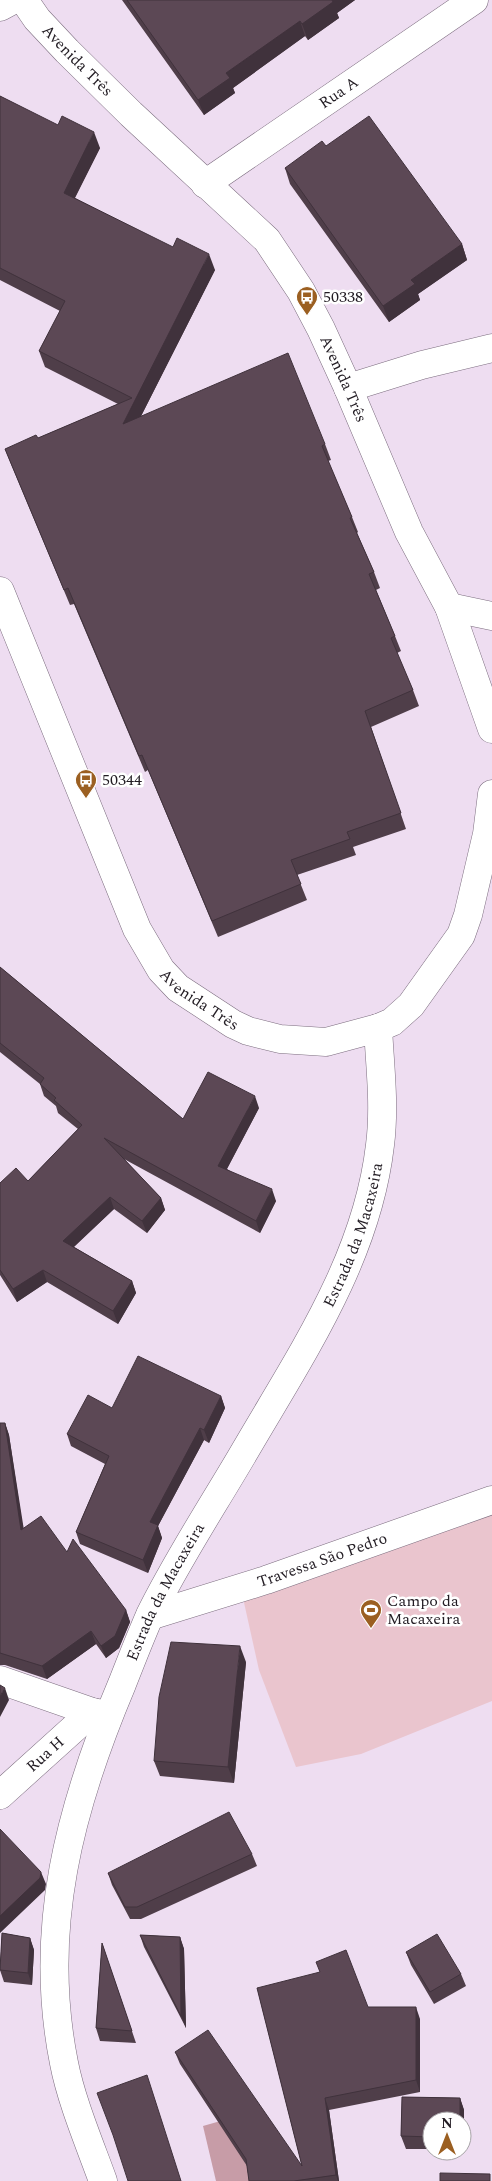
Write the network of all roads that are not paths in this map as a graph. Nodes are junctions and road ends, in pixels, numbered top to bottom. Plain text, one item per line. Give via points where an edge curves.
1 (474, 0) edge
2 (8, 5) edge
3 (205, 184) junction
4 (492, 348) edge
5 (348, 388) junction
6 (0, 591) edge
7 (448, 607) junction
8 (492, 616) edge
9 (492, 729) edge
10 (492, 794) edge
11 (480, 914) edge
12 (378, 1028) junction
13 (492, 1500) edge
14 (150, 1616) junction
15 (0, 1680) edge
16 (100, 1714) junction
17 (0, 1795) edge
18 (103, 2181) edge

1 - 3 street, Rua A
2 - 3 street, Avenida Três via 37,19 66,51
3 - 5 street, Avenida Três via 267,240 313,314
4 - 5 street
5 - 7 street, Avenida Três via 409,532
6 - 12 street, Avenida Três via 138,929 161,970 178,988 248,1031 280,1039 326,1042
7 - 8 street
7 - 9 street, Avenida Três
10 - 11 street, Avenida Três
11 - 12 street, Avenida Três via 411,1005 392,1022
12 - 14 street, Estrada da Macaxeira via 382,1098 380,1146 368,1206 349,1264 323,1318
13 - 14 street, Travessa São Pedro via 266,1580
14 - 16 street, Estrada da Macaxeira
15 - 16 street
16 - 17 street, Rua H
16 - 18 street, Estrada da Macaxeira via 59,1886 54,1941 64,2064

